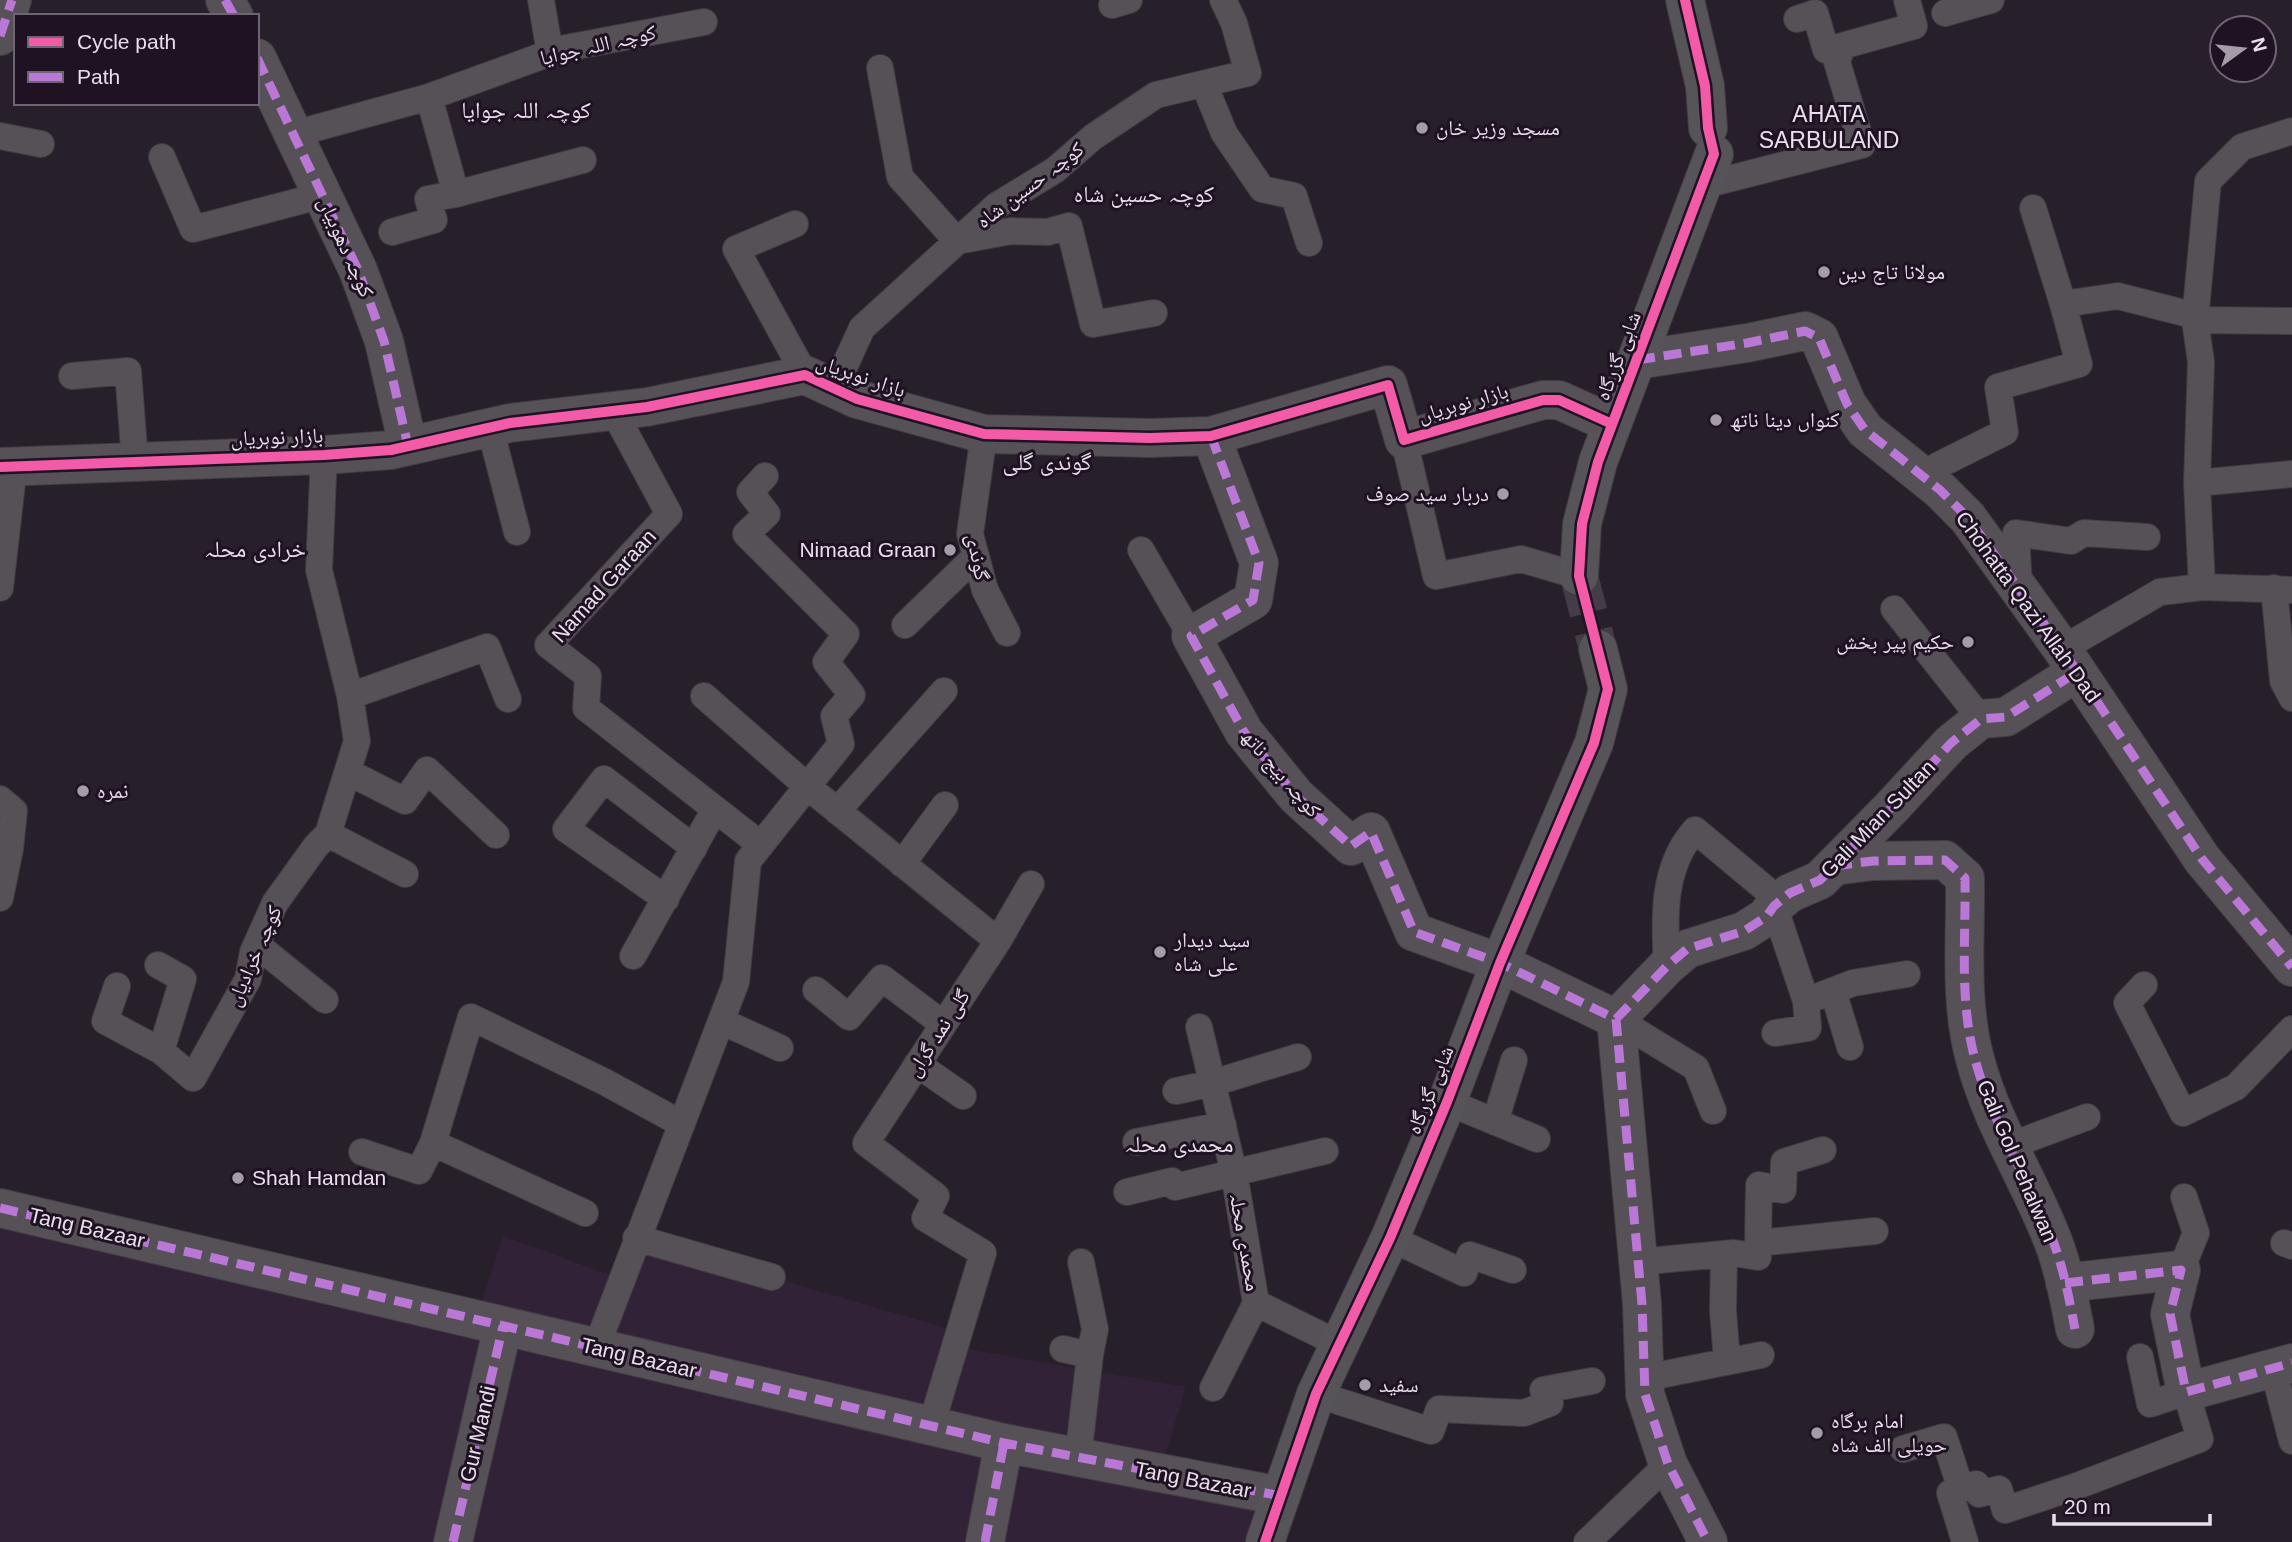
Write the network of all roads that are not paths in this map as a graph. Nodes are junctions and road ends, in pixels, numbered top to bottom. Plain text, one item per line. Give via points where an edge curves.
1 (541, 0) edge
2 (1223, 0) edge
3 (1685, 0) edge
4 (1906, 0) edge
5 (1991, 0) edge
6 (1945, 13) dead end
7 (1797, 19) dead end
8 (704, 22) dead end
9 (1842, 46) junction
10 (550, 53) junction
11 (259, 62) edge
12 (880, 68) dead end
13 (1204, 84) junction
14 (429, 97) junction
15 (2292, 131) edge
16 (294, 134) junction
17 (0, 136) edge
18 (41, 144) dead end
19 (1708, 156) junction
20 (162, 157) dead end
21 (583, 160) dead end
22 (456, 194) junction
23 (323, 195) junction
24 (2034, 208) dead end
25 (795, 224) dead end
26 (392, 232) dead end
27 (957, 241) junction
28 (1309, 243) dead end
29 (2063, 304) junction
30 (1154, 313) dead end
31 (2196, 318) junction
32 (2292, 321) edge
33 (1637, 360) junction
34 (72, 376) dead end
35 (820, 382) junction
36 (613, 410) junction
37 (1612, 424) junction
38 (490, 428) junction
39 (985, 434) junction
40 (1211, 436) junction
41 (1404, 439) junction
42 (408, 446) junction
43 (324, 455) junction
44 (135, 462) junction
45 (7, 466) edge
46 (2292, 474) edge
47 (765, 475) dead end
48 (1926, 481) junction
49 (2197, 484) junction
50 (517, 532) dead end
51 (2147, 537) dead end
52 (1141, 550) dead end
53 (976, 556) junction
54 (1579, 576) joint
55 (2202, 587) junction
56 (0, 588) edge
57 (2283, 589) edge
58 (2020, 591) junction
59 (1894, 609) dead end
60 (905, 625) dead end
61 (1007, 633) dead end
62 (1191, 636) junction
63 (1598, 649) tunnel mouth
64 (2069, 660) junction
65 (944, 691) dead end
66 (350, 696) junction
67 (704, 696) dead end
68 (2292, 696) edge
69 (508, 699) dead end
70 (1981, 719) junction
71 (348, 772) junction
72 (808, 787) junction
73 (0, 799) edge
74 (945, 805) dead end
75 (715, 809) junction
76 (837, 811) junction
77 (328, 834) junction
78 (496, 835) dead end
79 (761, 845) junction
80 (694, 848) junction
81 (902, 864) junction
82 (1834, 866) junction
83 (405, 874) dead end
84 (1031, 884) dead end
85 (0, 898) edge
86 (666, 899) junction
87 (1777, 904) junction
88 (998, 941) junction
89 (257, 945) junction
90 (633, 956) dead end
91 (1500, 963) junction
92 (158, 965) dead end
93 (1667, 966) junction
94 (2292, 967) edge
95 (1907, 974) dead end
96 (2144, 985) dead end
97 (117, 986) dead end
98 (816, 989) dead end
99 (1833, 991) junction
100 (325, 1000) dead end
101 (1806, 1002) junction
102 (1616, 1019) junction
103 (721, 1021) junction
104 (943, 1024) junction
105 (1199, 1027) dead end
106 (2292, 1029) edge
107 (1775, 1033) dead end
108 (1850, 1047) dead end
109 (780, 1048) dead end
110 (161, 1051) junction
111 (1298, 1057) dead end
112 (1514, 1060) dead end
113 (917, 1064) junction
114 (1213, 1083) junction
115 (1176, 1091) dead end
116 (963, 1096) dead end
117 (1447, 1101) junction
118 (1713, 1111) dead end
119 (2087, 1117) dead end
120 (1495, 1122) junction
121 (682, 1124) junction
122 (1223, 1125) junction
123 (1536, 1139) dead end
124 (1136, 1142) dead end
125 (433, 1143) junction
126 (2009, 1146) junction
127 (1823, 1150) dead end
128 (1325, 1151) dead end
129 (362, 1152) dead end
130 (1234, 1173) junction
131 (1128, 1192) dead end
132 (2184, 1197) dead end
133 (0, 1208) edge
134 (585, 1213) dead end
135 (1875, 1231) dead end
136 (636, 1238) junction
137 (1390, 1238) junction
138 (1758, 1243) junction
139 (1724, 1255) junction
140 (1082, 1262) dead end
141 (1638, 1262) junction
142 (1513, 1270) dead end
143 (2181, 1270) junction
144 (772, 1277) dead end
145 (2065, 1283) junction
146 (1256, 1303) junction
147 (503, 1326) junction
148 (2075, 1329) dead end
149 (1339, 1344) junction
150 (596, 1348) junction
151 (1063, 1349) dead end
152 (1090, 1355) junction
153 (1760, 1355) dead end
154 (2140, 1357) dead end
155 (1727, 1361) junction
156 (2282, 1365) edge
157 (1645, 1378) junction
158 (1592, 1381) dead end
159 (1213, 1388) dead end
160 (2186, 1392) junction
161 (1316, 1395) junction
162 (931, 1426) junction
163 (1004, 1443) junction
164 (2288, 1446) edge
165 (1903, 1449) dead end
166 (1078, 1458) junction
167 (1668, 1464) junction
168 (1961, 1489) junction
169 (1281, 1496) junction
170 (453, 1542) edge
171 (985, 1542) edge
172 (1265, 1542) edge
173 (1587, 1542) edge
174 (1708, 1542) edge
175 (1965, 1542) edge

1 - 10 lane
2 - 13 lane, کوچہ حسین شاہ via 1248,73
3 - 19 street, شاہی گزرگاہ via 1705,86
4 - 9 lane via 1914,26
5 - 6 lane
7 - 9 lane via 1815,13 1826,50
8 - 10 lane, کوچہ اللہ جوایا
9 - 19 lane via 1837,62 1862,145
10 - 14 lane, کوچہ اللہ جوایا
11 - 16 street, کوچہ دھوبیاں
12 - 27 lane via 900,177
13 - 27 lane, کوچہ حسین شاہ via 1156,95 1093,136 1055,170 996,206
13 - 28 lane via 1224,133 1262,189 1294,196
14 - 16 lane, کوچہ اللہ جوایا
14 - 22 lane
15 - 31 lane via 2242,146 2208,181
16 - 23 street, کوچہ دھوبیاں
17 - 18 lane
19 - 33 street, شاہی گزرگاہ
20 - 23 lane via 193,229
21 - 22 lane
22 - 26 lane via 428,200 433,220
23 - 42 street, کوچہ دھوبیاں via 384,341
24 - 29 lane
25 - 35 lane via 736,249
27 - 30 lane via 1069,226 1093,324
27 - 35 lane, کوچہ حسین شاہ via 862,328
29 - 31 lane via 2118,296
29 - 48 lane via 2079,364 1998,387 2005,432 1937,466
31 - 32 lane
31 - 49 lane via 2201,362
33 - 37 street, شاہی گزرگاہ
33 - 48 street, Chohatta Qazi Allah Dad via 1805,331 1819,338 1847,404 1865,430
34 - 44 lane via 128,371
35 - 36 street, بازار نوہریاں
35 - 39 street, بازار نوہریاں via 856,399
36 - 38 street, بازار نوہریاں
36 - 75 lane, Namad Garaan via 669,514 548,645 588,676 586,708
37 - 41 street, بازار نوہریاں via 1559,400 1543,400
37 - 54 street, شاہی گزرگاہ via 1582,524
38 - 42 street, بازار نوہریاں
38 - 50 lane
39 - 40 street, بازار نوہریاں
39 - 53 lane, گوندی via 970,534
40 - 41 street, بازار نوہریاں via 1388,384
40 - 62 street via 1259,564 1253,600
41 - 54 lane via 1436,576 1521,559
42 - 43 street, بازار نوہریاں
43 - 44 street, بازار نوہریاں
43 - 66 lane, کوچہ خرادیاں via 319,570
44 - 45 street, بازار نوہریاں
45 - 56 lane
46 - 49 lane
47 - 72 lane via 750,492 767,514 746,534 846,634 826,662 852,695 834,716 841,744
48 - 58 street, Chohatta Qazi Allah Dad via 1968,518
49 - 55 lane
51 - 58 lane via 2084,533 2071,541 2016,533
52 - 62 lane
53 - 60 lane
53 - 61 lane, گوندی via 985,590
55 - 57 lane
55 - 64 lane via 2160,593
57 - 68 lane via 2283,681
58 - 64 street, Chohatta Qazi Allah Dad
59 - 70 lane
62 - 91 street, کوچہ بیج ناتھ via 1244,732 1296,796 1350,846 1371,832 1414,932
63 - 91 street, شاہی گزرگاہ via 1608,689 1594,743
64 - 70 street, Gali Mian Sultan via 2006,718
64 - 94 street, Chohatta Qazi Allah Dad via 2202,859
65 - 76 lane
66 - 69 lane via 487,647
66 - 71 lane, کوچہ خرادیاں via 357,741
67 - 72 lane
70 - 82 street, Gali Mian Sultan via 1951,743
71 - 77 lane, کوچہ خرادیاں
71 - 78 lane via 405,801 427,770
72 - 76 lane
72 - 79 lane
73 - 85 lane via 14,811
74 - 81 lane
75 - 79 lane, Namad Garaan
75 - 80 lane
76 - 81 lane
77 - 83 lane
77 - 89 lane, کوچہ خرادیاں via 275,903
79 - 103 lane via 748,861 736,982
80 - 86 lane
80 - 86 lane via 604,779 566,829
81 - 88 lane
82 - 87 street, Gali Mian Sultan via 1820,880
82 - 126 street, Gali Gol Pehalwan via 1945,860 1965,878 1966,1019 1975,1060
84 - 88 lane, گلی نمد گراں
86 - 90 lane
87 - 93 street, Gali Mian Sultan via 1744,931 1687,949
87 - 93 lane via 1695,830 1672,865 1666,905
87 - 101 lane
88 - 104 lane, گلی نمد گراں
89 - 100 lane
89 - 110 lane, کوچہ خرادیاں via 248,979 193,1078
91 - 102 street
91 - 117 street, شاہی گزرگاہ
92 - 110 lane via 183,979
93 - 102 street, Gali Mian Sultan
95 - 99 lane
96 - 106 lane via 2127,1003 2183,1113 2236,1087
97 - 110 lane, کوچہ خرادیاں via 105,1021
98 - 104 lane via 849,1017 882,978
99 - 101 lane
99 - 108 lane
101 - 107 lane via 1808,1028
102 - 118 lane via 1696,1068
102 - 141 street
103 - 109 lane
103 - 121 lane
104 - 113 lane, گلی نمد گراں
105 - 114 lane, محمدی محلہ
111 - 114 lane
112 - 120 lane
113 - 116 lane
113 - 162 lane, گلی نمد گراں via 866,1143 936,1196 925,1218 983,1253
114 - 115 lane
114 - 122 lane, محمدی محلہ
117 - 120 lane
117 - 137 street, شاہی گزرگاہ
119 - 126 lane
120 - 123 lane
121 - 125 lane via 471,1017
121 - 136 lane
122 - 124 lane
122 - 130 lane, محمدی محلہ
125 - 129 lane via 419,1171
125 - 134 lane
126 - 145 street, Gali Gol Pehalwan via 2052,1238
127 - 138 lane via 1784,1162 1783,1190 1759,1185
128 - 130 lane, محمدی محلہ
130 - 131 lane, محمدی محلہ via 1175,1188 1172,1181
130 - 146 lane, محمدی محلہ
132 - 143 lane via 2196,1233
133 - 147 street, Tang Bazaar
135 - 138 lane
136 - 144 lane
136 - 150 lane
137 - 142 lane via 1464,1273 1470,1255
137 - 149 street, شاہی گزرگاہ
138 - 139 lane via 1758,1257
139 - 141 lane
139 - 155 lane
140 - 152 lane via 1095,1329
141 - 157 street
143 - 145 street
143 - 160 street via 2170,1314
145 - 148 street, Gali Gol Pehalwan
146 - 149 lane, محمدی محلہ
146 - 159 lane
147 - 150 street, Tang Bazaar
147 - 170 street, Gur Mandi
149 - 161 street, شاہی گزرگاہ
150 - 162 street, Tang Bazaar
151 - 152 lane
152 - 166 lane
153 - 155 lane
154 - 160 lane via 2150,1404
155 - 157 lane
156 - 160 street
156 - 164 lane
157 - 167 street via 1645,1394
158 - 161 lane via 1543,1390 1550,1403 1524,1413 1439,1409 1431,1431
160 - 168 lane via 2200,1439 2005,1510 1999,1489 1979,1494 1976,1484
161 - 169 street, شاہی گزرگاہ
162 - 163 street, Tang Bazaar
163 - 166 street, Tang Bazaar
163 - 171 street
165 - 168 lane via 1944,1437
166 - 169 street, Tang Bazaar
167 - 173 lane
167 - 174 street
168 - 175 lane via 1950,1493
169 - 172 street, شاہی گزرگاہ

